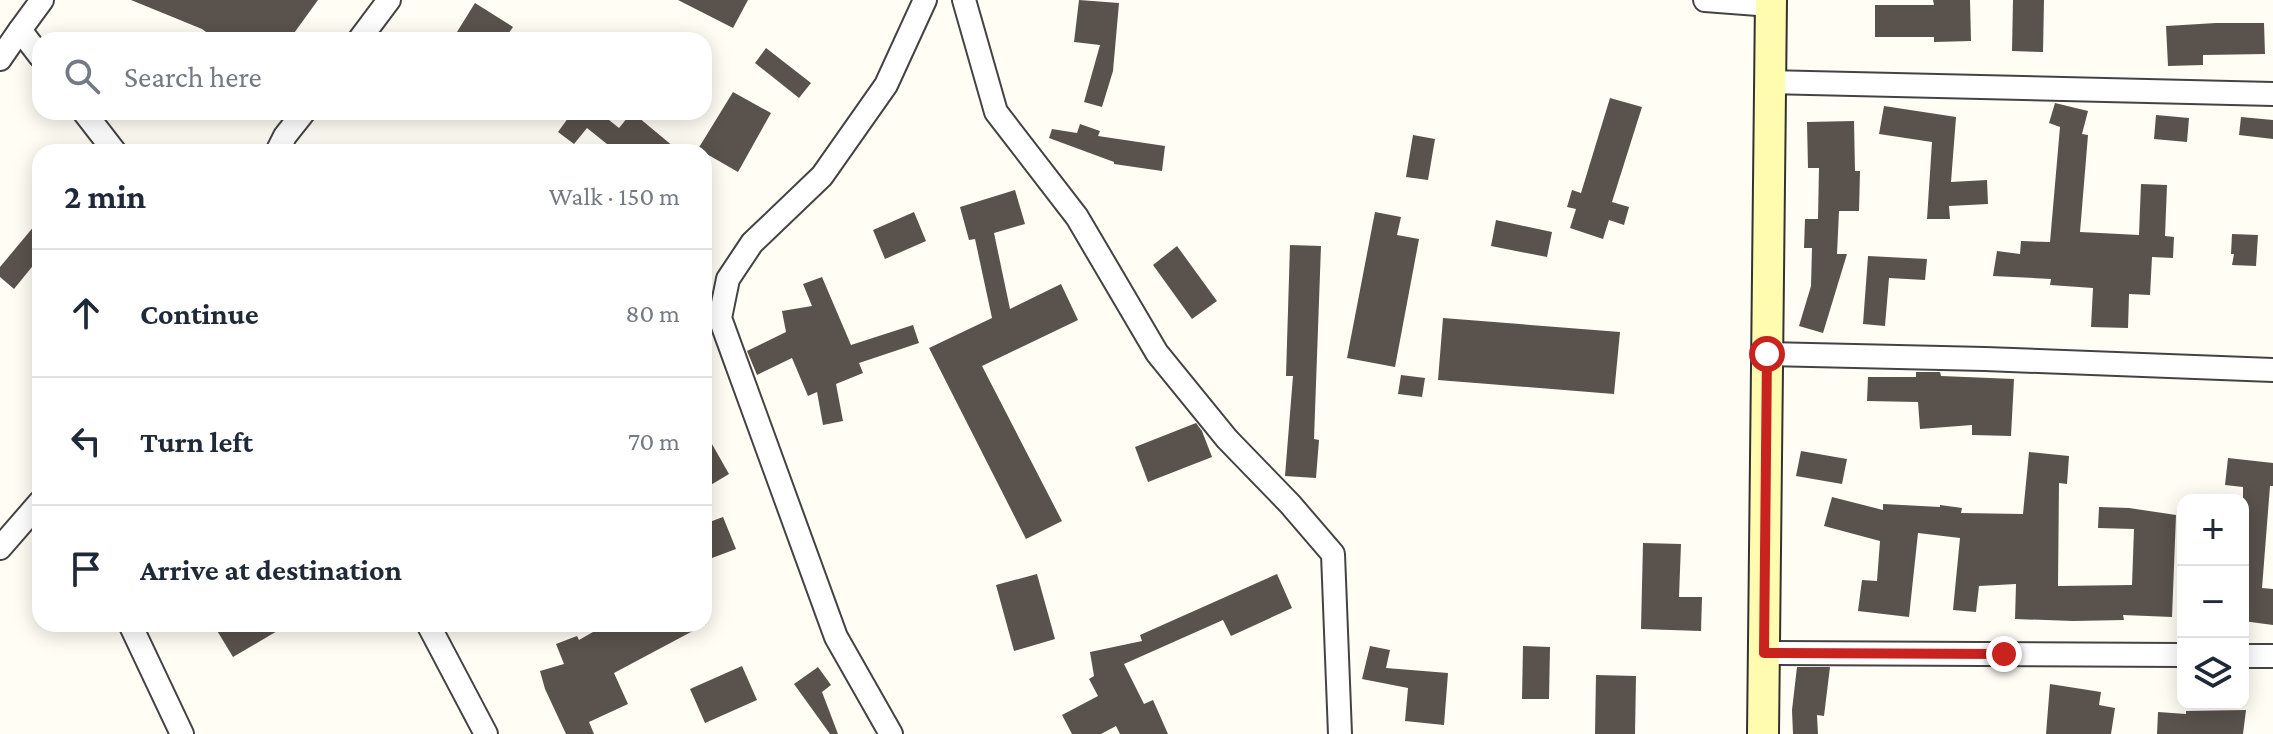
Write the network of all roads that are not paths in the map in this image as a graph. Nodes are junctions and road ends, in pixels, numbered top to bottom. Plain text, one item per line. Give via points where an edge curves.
1 (42, 0) edge
2 (389, 0) edge
3 (925, 0) edge
4 (964, 0) edge
5 (1705, 0) edge
6 (1771, 2) edge
7 (20, 30) junction
8 (365, 32) edge
9 (32, 46) edge
10 (0, 59) edge
11 (1770, 82) junction
12 (2273, 94) edge
13 (90, 120) edge
14 (298, 120) edge
15 (109, 144) edge
16 (281, 144) edge
17 (1767, 354) junction
18 (2273, 370) edge
19 (32, 511) edge
20 (0, 548) edge
21 (134, 632) edge
22 (432, 632) edge
23 (1764, 653) junction
24 (2177, 655) edge
25 (2249, 656) edge
26 (2273, 656) edge
27 (182, 734) edge
28 (486, 734) edge
29 (891, 734) edge
30 (1340, 734) edge
31 (1763, 734) edge

1 - 7 street
2 - 8 street
3 - 29 street via 886,85 859,124 822,176 752,243 728,279 720,318 836,637
4 - 30 street via 996,112 1077,217 1157,353 1333,554
5 - 6 street
6 - 11 main road
7 - 9 street
7 - 10 street
11 - 12 street
11 - 17 main road
13 - 15 street
14 - 16 street
17 - 18 street
17 - 23 main road
19 - 20 street
21 - 27 street
22 - 28 street
23 - 24 street
23 - 31 main road
25 - 26 street

